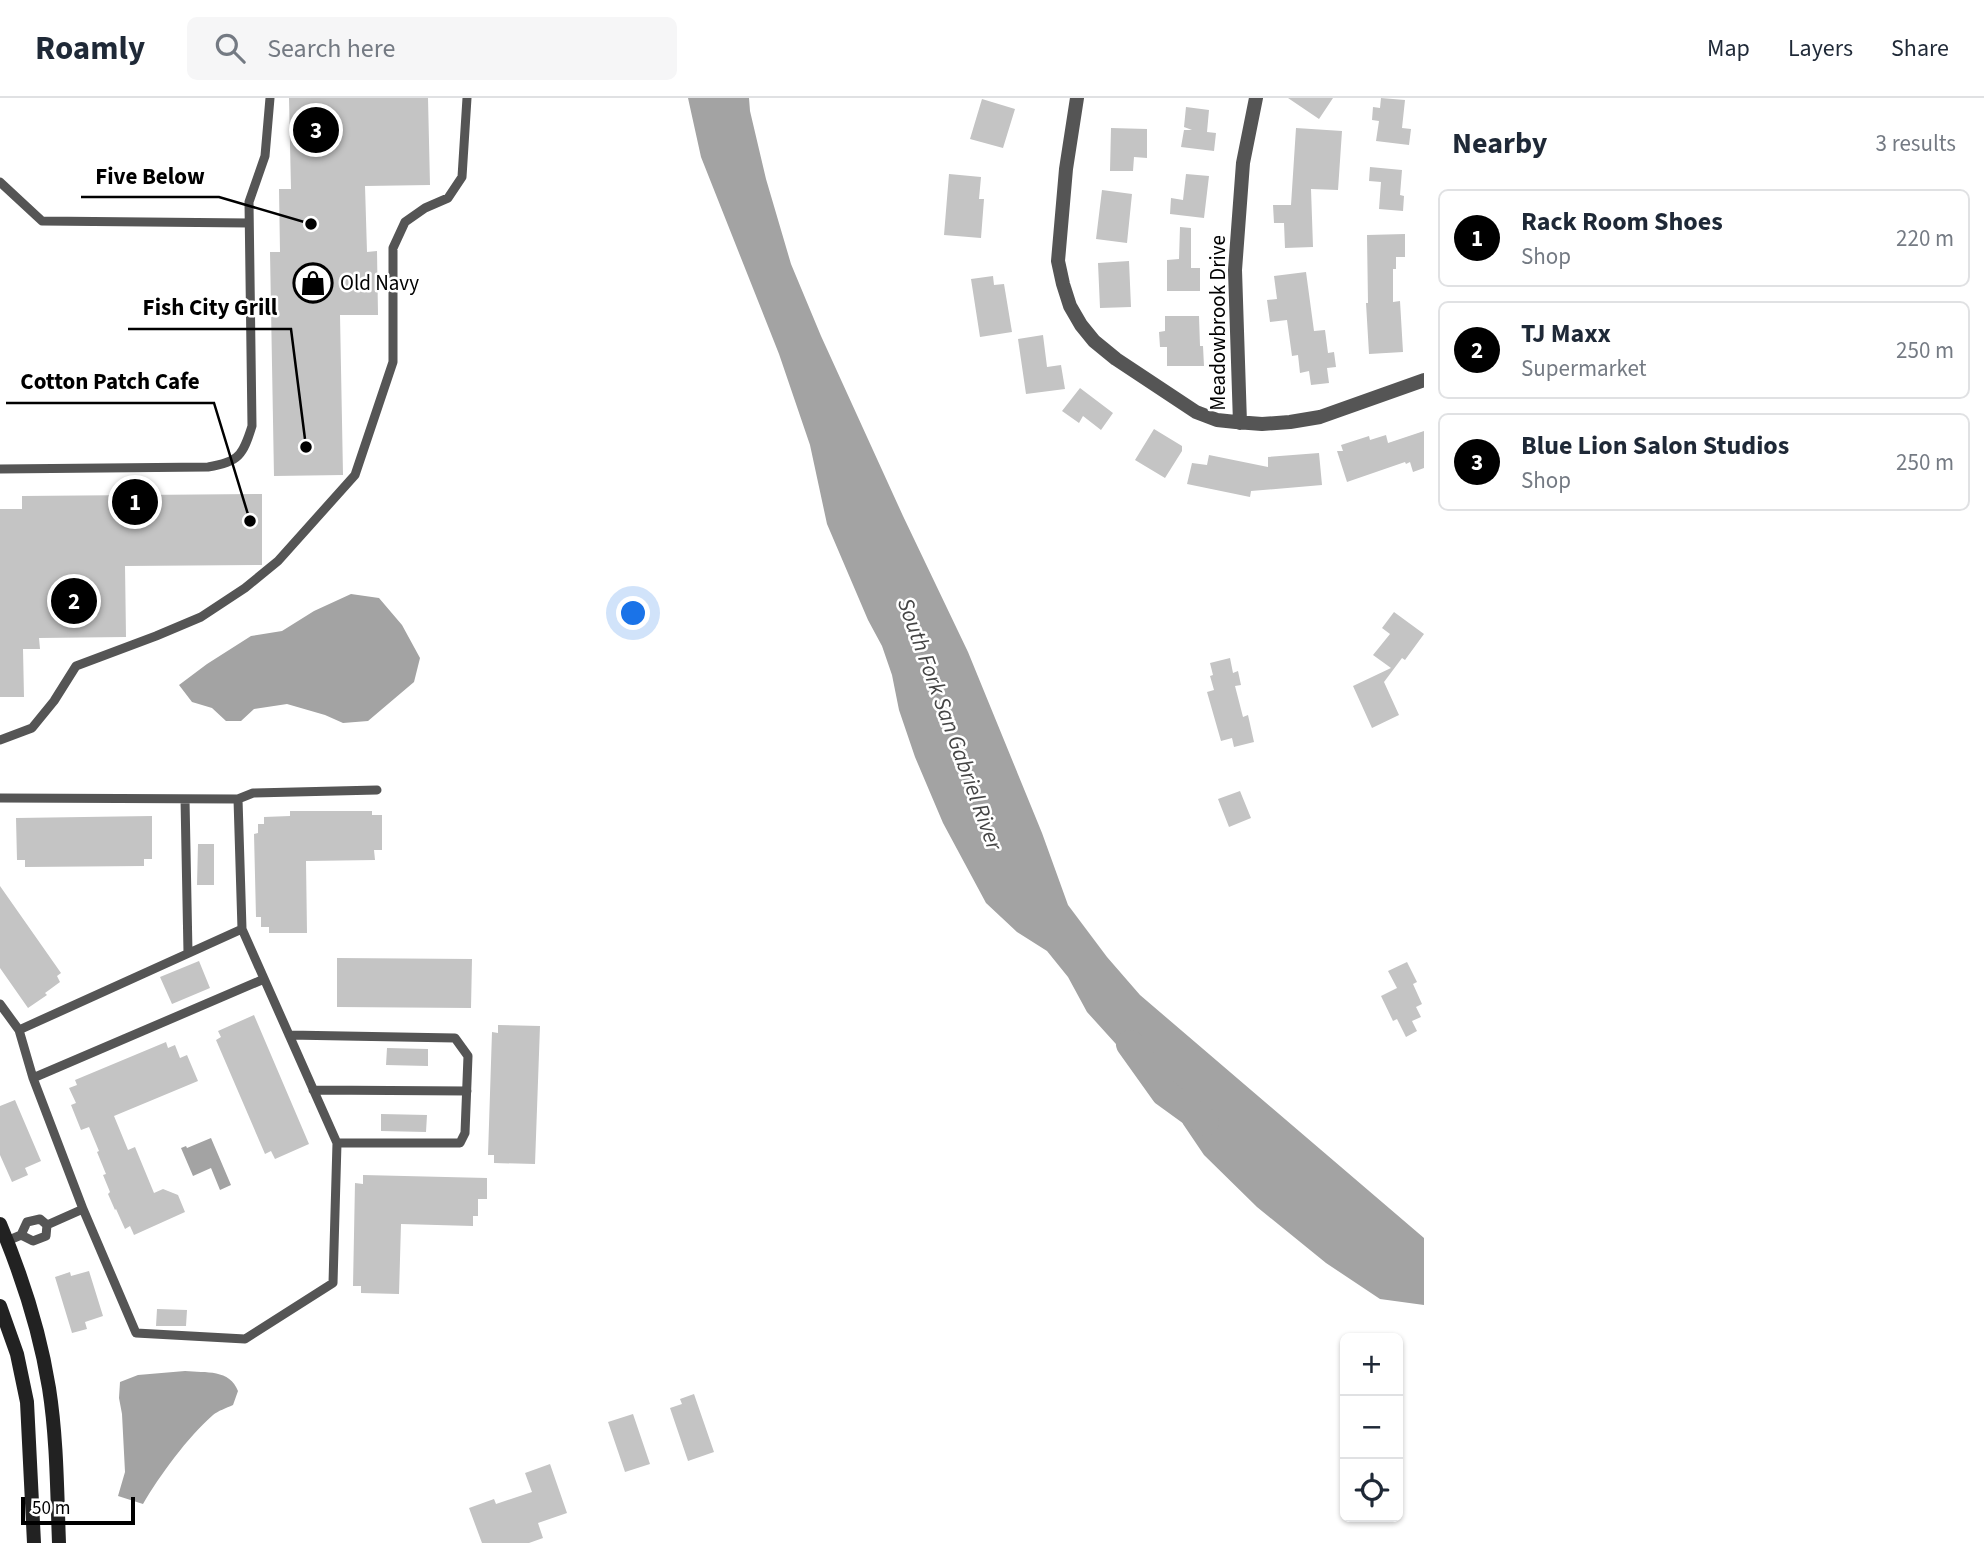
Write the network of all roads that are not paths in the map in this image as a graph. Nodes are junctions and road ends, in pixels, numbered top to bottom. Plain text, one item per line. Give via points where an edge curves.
1 (270, 98) edge
2 (467, 98) edge
3 (1077, 98) edge
4 (1256, 98) edge
5 (0, 182) edge
6 (249, 223) junction
7 (1424, 380) edge
8 (1238, 423) junction
9 (0, 469) edge
10 (0, 740) edge
11 (377, 790) dead end
12 (0, 797) edge
13 (185, 799) junction
14 (238, 799) junction
15 (242, 929) junction
16 (188, 953) junction
17 (264, 979) junction
18 (0, 1004) edge
19 (19, 1030) junction
20 (289, 1035) junction
21 (33, 1078) junction
22 (313, 1090) junction
23 (467, 1091) junction
24 (337, 1143) junction
25 (83, 1209) junction
26 (0, 1224) edge
27 (47, 1225) junction
28 (21, 1235) junction
29 (4, 1242) edge
30 (0, 1306) edge
31 (34, 1543) edge
32 (59, 1543) edge

1 - 6 lane via 265,156 249,202
2 - 10 lane via 462,177 448,198 405,222 393,248 393,362 355,475 278,561 245,588 201,617 76,666 32,728
3 - 8 street via 1058,261 1070,306 1094,341 1116,359 1196,412
4 - 8 street, Meadowbrook Drive via 1243,163 1235,270
5 - 6 lane via 42,222
6 - 9 lane via 252,426 245,449 229,464 208,467
7 - 8 street via 1320,417
11 - 14 lane via 253,793
12 - 13 lane
13 - 14 lane
13 - 16 lane
14 - 15 lane
15 - 16 lane
15 - 17 lane
16 - 19 lane
17 - 20 lane
17 - 21 lane
18 - 19 lane
19 - 21 lane
20 - 22 lane
20 - 23 lane via 455,1038 468,1056
21 - 25 lane
22 - 23 lane
22 - 24 lane
23 - 24 lane via 466,1133 460,1143
24 - 25 lane via 333,1283 245,1339 136,1334
25 - 27 lane
26 - 29 street
27 - 28 lane via 40,1219 27,1222
27 - 28 lane via 46,1236 33,1241
28 - 29 lane
29 - 32 street via 32,1314 49,1387
30 - 31 street via 27,1402

